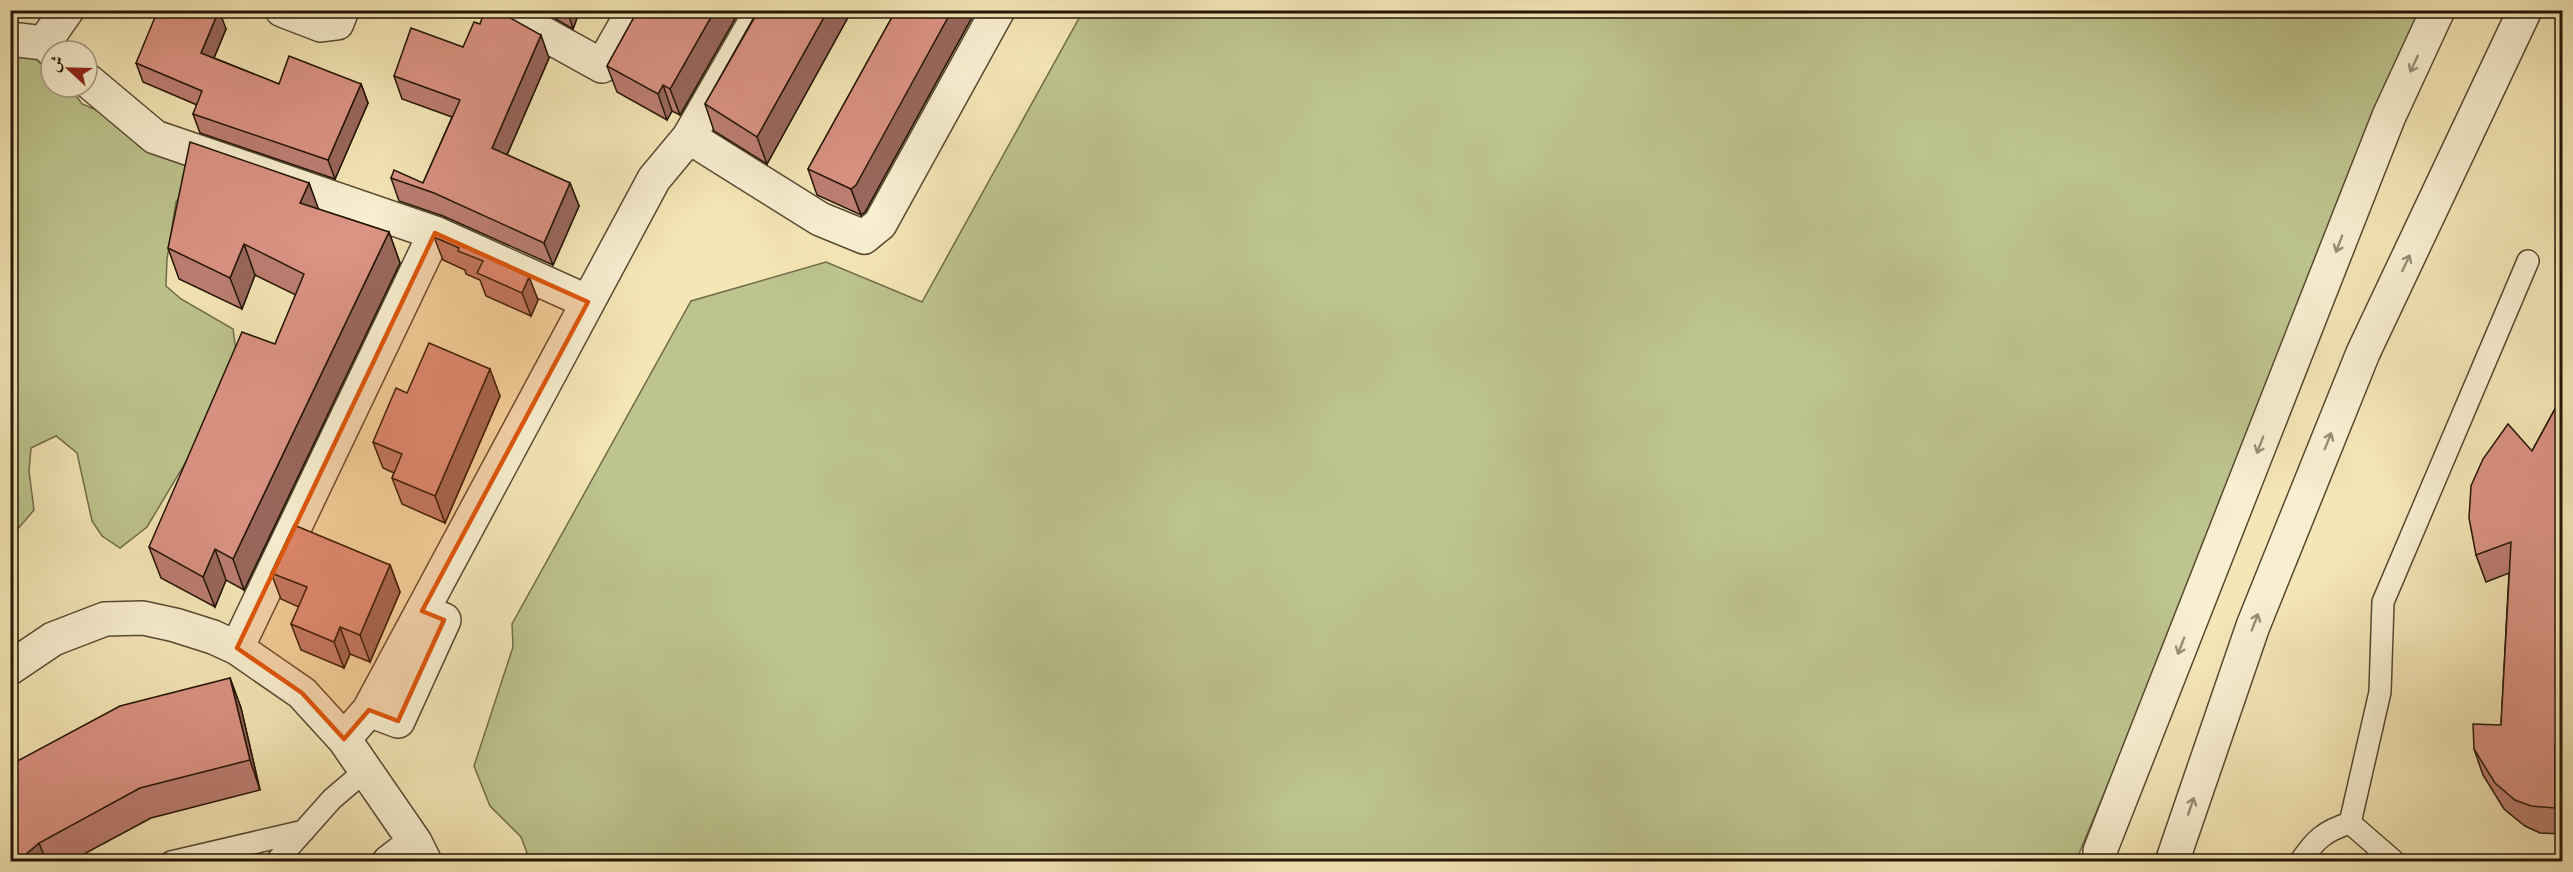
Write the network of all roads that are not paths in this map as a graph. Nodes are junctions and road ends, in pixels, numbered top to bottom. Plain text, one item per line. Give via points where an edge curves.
1 (67, 10) edge
2 (282, 10) edge
3 (342, 10) edge
4 (501, 10) edge
5 (634, 10) edge
6 (762, 10) edge
7 (998, 10) edge
8 (2438, 10) edge
9 (2525, 10) edge
10 (10, 39) edge
11 (53, 39) edge
12 (39, 45) edge
13 (99, 90) edge
14 (688, 137) junction
15 (435, 233) junction
16 (2528, 261) dead end
17 (588, 302) junction
18 (237, 648) junction
19 (10, 668) edge
20 (344, 739) junction
21 (366, 770) junction
22 (2350, 823) junction
23 (304, 831) junction
24 (420, 852) edge
25 (171, 861) edge
26 (276, 861) edge
27 (389, 861) edge
28 (2101, 861) edge
29 (2172, 861) edge
30 (2300, 861) edge
31 (2395, 861) edge

1 - 11 street
2 - 3 street via 321,25 337,23
4 - 5 street via 602,66
6 - 14 street
7 - 14 street via 880,224 864,237 820,219
8 -> 28 street via 2389,116 2100,851
29 -> 9 street via 2253,626 2363,353
10 - 12 street
13 - 15 street via 155,137
14 - 17 street via 654,179
15 - 17 street
15 - 18 street
16 - 22 lane via 2384,602 2380,692
17 - 20 street via 369,710
18 - 19 street via 213,637 143,618 105,620 53,639
18 - 20 street via 302,693
20 - 21 street
21 - 23 lane via 332,799
21 - 24 street
22 - 30 lane via 2328,830
22 - 31 lane
23 - 25 lane
23 - 26 lane
24 - 27 street

